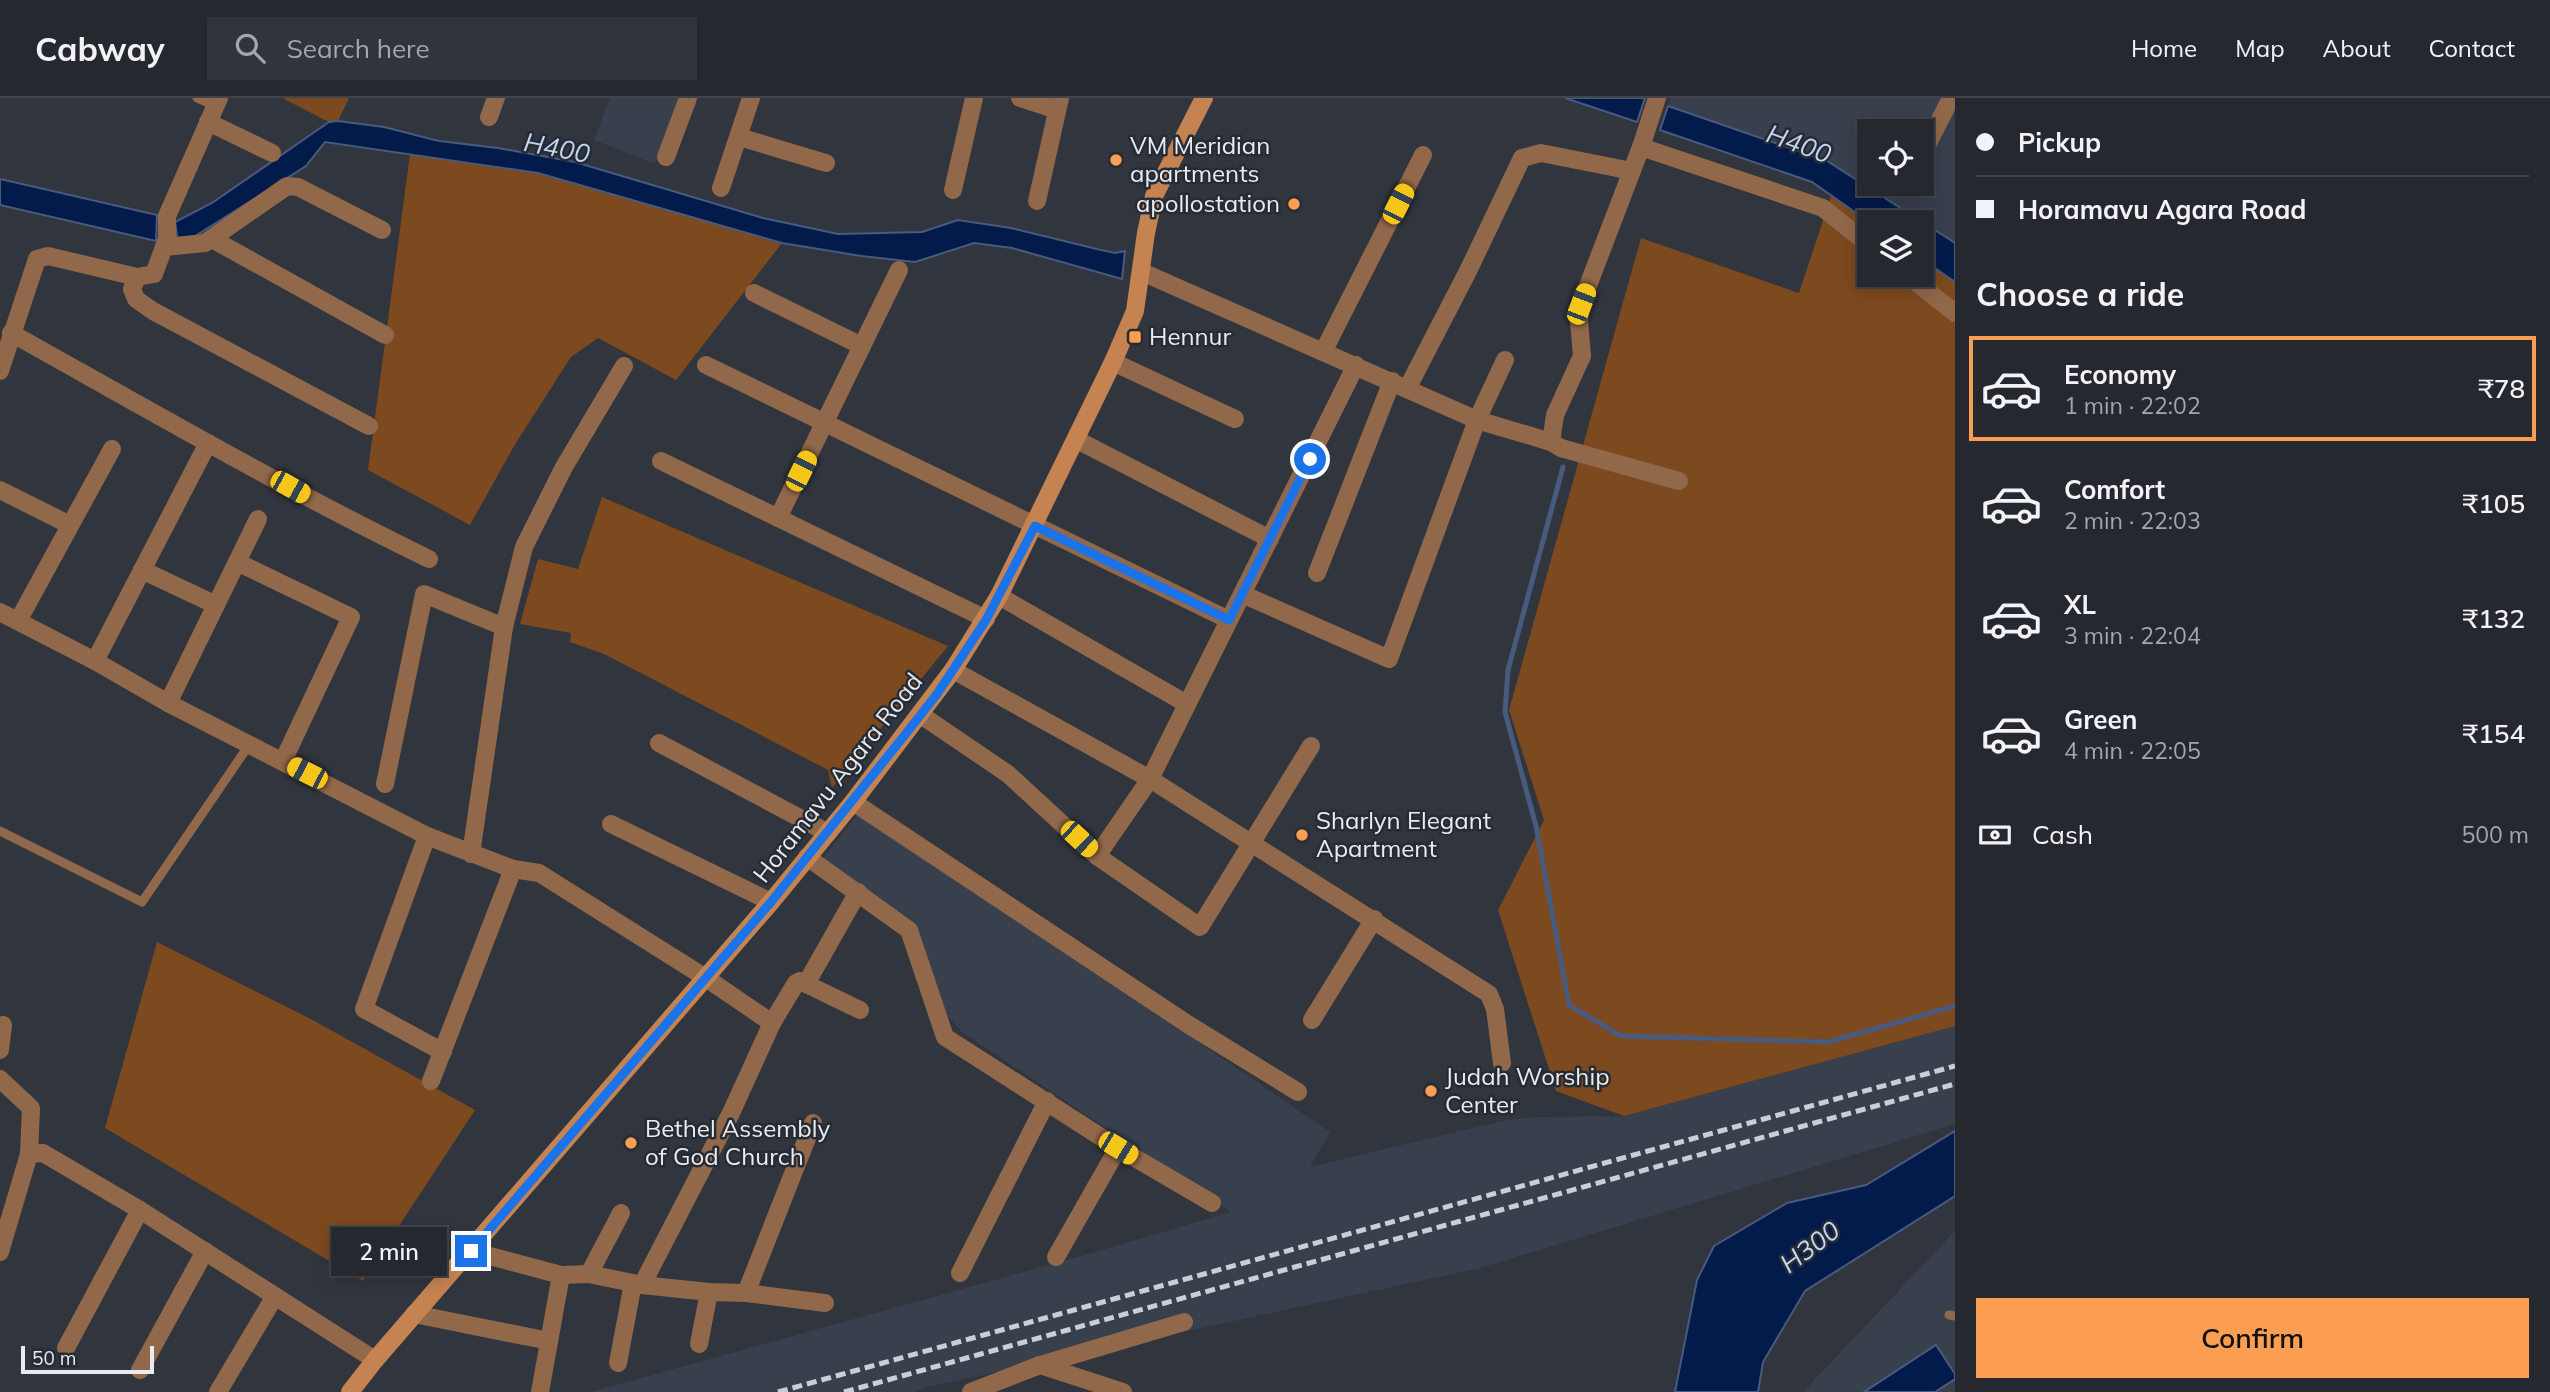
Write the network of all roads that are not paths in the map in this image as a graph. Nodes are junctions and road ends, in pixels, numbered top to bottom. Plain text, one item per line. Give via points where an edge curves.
1 (197, 98) edge
2 (496, 98) edge
3 (688, 98) edge
4 (751, 98) edge
5 (974, 98) edge
6 (1020, 98) edge
7 (1204, 98) edge
8 (1657, 98) edge
9 (1951, 98) edge
10 (1059, 104) edge
11 (214, 109) edge
12 (489, 117) dead end
13 (1934, 131) edge
14 (739, 137) junction
15 (1642, 147) junction
16 (272, 152) dead end
17 (1423, 155) dead end
18 (667, 157) dead end
19 (826, 163) dead end
20 (1632, 171) junction
21 (721, 188) dead end
22 (953, 190) dead end
23 (1037, 201) dead end
24 (382, 230) dead end
25 (1857, 235) edge
26 (212, 239) junction
27 (165, 243) junction
28 (899, 270) dead end
29 (1142, 272) junction
30 (137, 277) junction
31 (1922, 287) edge
32 (754, 293) dead end
33 (1955, 313) edge
34 (11, 332) junction
35 (384, 335) dead end
36 (862, 346) junction
37 (1323, 352) junction
38 (1504, 360) dead end
39 (1113, 362) junction
40 (706, 365) dead end
41 (1356, 365) junction
42 (624, 366) dead end
43 (0, 371) edge
44 (1400, 385) junction
45 (1235, 419) dead end
46 (1478, 419) junction
47 (824, 423) junction
48 (369, 426) dead end
49 (1077, 440) junction
50 (1551, 442) junction
51 (208, 443) junction
52 (111, 449) dead end
53 (661, 461) dead end
54 (1679, 481) dead end
55 (0, 490) edge
56 (778, 518) junction
57 (258, 519) dead end
58 (70, 525) junction
59 (1035, 526) junction
60 (1270, 539) junction
61 (429, 559) dead end
62 (237, 562) junction
63 (142, 570) junction
64 (1317, 573) dead end
65 (1242, 594) junction
66 (999, 596) junction
67 (216, 605) junction
68 (0, 612) edge
69 (986, 620) junction
70 (1229, 620) junction
71 (18, 621) junction
72 (504, 627) junction
73 (95, 661) junction
74 (953, 670) junction
75 (168, 703) junction
76 (1187, 704) junction
77 (921, 715) junction
78 (659, 743) dead end
79 (249, 745) junction
80 (1311, 746) dead end
81 (283, 761) junction
82 (1150, 779) junction
83 (386, 784) dead end
84 (853, 802) junction
85 (611, 824) dead end
86 (0, 831) edge
87 (828, 833) junction
88 (427, 836) junction
89 (1251, 843) junction
90 (471, 854) junction
91 (1097, 856) junction
92 (807, 857) junction
93 (513, 869) junction
94 (858, 892) junction
95 (771, 902) junction
96 (1374, 919) junction
97 (706, 978) junction
98 (806, 984) junction
99 (860, 1010) dead end
100 (1312, 1020) dead end
101 (772, 1023) junction
102 (4, 1025) dead end
103 (0, 1050) edge
104 (443, 1052) junction
105 (1502, 1063) dead end
106 (0, 1079) edge
107 (431, 1081) dead end
108 (1298, 1092) dead end
109 (1047, 1101) junction
110 (813, 1123) dead end
111 (1118, 1148) junction
112 (29, 1154) junction
113 (1212, 1203) dead end
114 (140, 1210) junction
115 (621, 1213) dead end
116 (4, 1220) edge
117 (205, 1251) junction
118 (471, 1251) junction
119 (0, 1252) edge
120 (1056, 1257) dead end
121 (960, 1273) dead end
122 (589, 1274) junction
123 (561, 1275) junction
124 (638, 1284) junction
125 (709, 1292) junction
126 (746, 1293) junction
127 (275, 1296) junction
128 (825, 1303) dead end
129 (414, 1314) junction
130 (1184, 1322) dead end
131 (549, 1341) junction
132 (699, 1344) dead end
133 (66, 1348) dead end
134 (375, 1360) junction
135 (618, 1363) dead end
136 (1040, 1365) junction
137 (140, 1370) dead end
138 (218, 1392) edge
139 (350, 1392) edge
140 (540, 1392) edge
141 (972, 1392) edge
142 (1123, 1392) edge

1 - 11 lane
2 - 12 street
3 - 18 street
4 - 14 street
5 - 22 street
6 - 10 street
7 - 29 street, Horamavu Agara Road via 1154,197
8 - 15 street
9 - 13 street
10 - 23 street
11 - 16 street
11 - 27 street via 167,216
14 - 19 street
14 - 21 street
15 - 20 street
15 - 25 street via 1823,208
17 - 37 street
20 - 44 street via 1541,153 1522,158 1468,271
20 - 50 street via 1581,304 1581,356 1555,415
24 - 26 street via 298,187 287,186
26 - 27 street via 195,246
26 - 35 street
27 - 30 street via 154,274
28 - 36 street
29 - 37 street
29 - 39 street, Horamavu Agara Road via 1135,311
30 - 34 street via 42,256
30 - 48 street via 132,289 136,299 153,312
31 - 33 street
32 - 36 street
34 - 43 street
34 - 51 street
36 - 47 street
37 - 41 street
38 - 46 street
39 - 45 street
39 - 49 street, Horamavu Agara Road
40 - 47 street
41 - 44 street
41 - 60 street
42 - 72 street via 564,467 524,547
44 - 46 street
44 - 64 street
46 - 50 street
46 - 65 street via 1389,659
47 - 56 street
47 - 59 street
49 - 59 street, Horamavu Agara Road
49 - 60 street
50 - 54 street
51 - 61 street
51 - 63 street
52 - 58 street
53 - 56 street
55 - 58 street
56 - 69 street
57 - 62 street
58 - 71 street
59 - 66 street, Horamavu Agara Road
59 - 70 street
60 - 65 street
62 - 67 street
62 - 81 street via 351,617
63 - 67 street
63 - 73 street
65 - 70 street
66 - 69 street, Horamavu Agara Road
66 - 76 street
67 - 75 street
68 - 71 street
69 - 74 street, Horamavu Agara Road
70 - 76 street
71 - 73 street
72 - 83 street via 424,594
72 - 90 street
73 - 75 street
74 - 77 street, Horamavu Agara Road
74 - 82 street
75 - 79 street
76 - 82 street
77 - 84 street, Horamavu Agara Road
77 - 91 street via 1008,774
78 - 87 street
79 - 81 street
79 - 86 lane via 142,902
80 - 89 street
81 - 88 street
82 - 89 street
82 - 91 street
84 - 87 street, Horamavu Agara Road
84 - 108 street
85 - 95 street
87 - 92 street, Horamavu Agara Road
88 - 90 street
88 - 104 street via 364,1009
89 - 91 street via 1200,927
89 - 96 street
90 - 93 street
92 - 94 street
92 - 95 street, Horamavu Agara Road
93 - 97 street via 539,873
93 - 104 street
94 - 98 street
94 - 109 street via 909,930 945,1037
95 - 97 street, Horamavu Agara Road
96 - 100 street
96 - 105 street via 1489,994
97 - 101 street
97 - 118 street, Horamavu Agara Road
98 - 99 street
98 - 101 street via 796,983
101 - 124 street via 730,1113
102 - 103 street
104 - 107 street
106 - 112 street via 31,1108
109 - 111 street
109 - 121 street
110 - 126 street
111 - 113 street
111 - 120 street
112 - 114 street via 43,1153
112 - 116 street
114 - 117 street
114 - 133 street
115 - 122 street
116 - 119 street
117 - 127 street
117 - 137 street
118 - 123 street
118 - 129 street, Horamavu Agara Road
122 - 123 street
122 - 124 street
123 - 131 street
124 - 125 street
124 - 135 street
125 - 126 street
125 - 132 street
126 - 128 street
127 - 134 street
127 - 138 street
129 - 131 street
129 - 134 street, Horamavu Agara Road
130 - 136 street
131 - 140 street
134 - 139 street, Horamavu Agara Road
136 - 141 street
136 - 142 street

